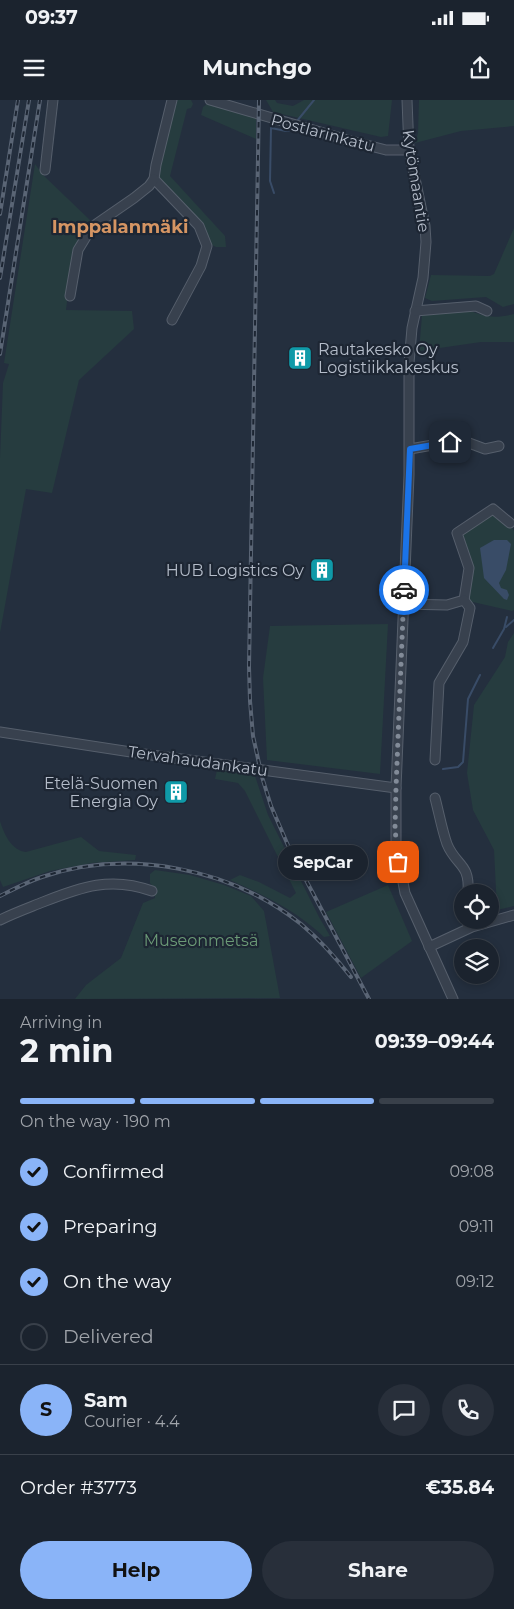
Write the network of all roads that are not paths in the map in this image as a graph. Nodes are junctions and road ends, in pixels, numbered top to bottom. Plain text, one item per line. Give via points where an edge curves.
1 (53, 100) edge
2 (172, 100) edge
3 (210, 100) edge
4 (407, 100) edge
5 (408, 150) junction
6 (45, 170) dead end
7 (154, 179) junction
8 (70, 296) dead end
9 (415, 311) junction
10 (487, 311) dead end
11 (172, 320) dead end
12 (499, 446) dead end
13 (410, 449) junction
14 (510, 523) dead end
15 (464, 600) junction
16 (403, 604) junction
17 (0, 732) edge
18 (435, 760) dead end
19 (396, 788) junction
20 (435, 798) dead end
21 (468, 884) edge
22 (152, 891) dead end
23 (514, 915) edge
24 (499, 918) edge
25 (0, 920) edge
26 (458, 929) edge
27 (429, 947) junction
28 (453, 999) edge

1 - 6 street
2 - 7 street
3 - 5 street, Postlarinkatu via 351,142 386,150
4 - 5 street, Kytömaantie
5 - 9 street, Kytömaantie via 426,242
7 - 8 street via 134,198 92,227 78,250
7 - 11 street via 199,226 208,246
9 - 10 street via 476,306
9 - 13 street, Kytömaantie via 409,364
12 - 13 street via 485,449 461,440
13 - 16 street, Kytömaantie
14 - 15 street via 493,509 457,533 469,568
15 - 16 street via 447,605
15 - 18 street via 470,608 463,642 439,683
16 - 19 street, Kytömaantie
17 - 19 street, Tervahaudankatu
19 - 27 street, Kytömaantie via 396,846 401,877
20 - 21 street via 448,845 468,874
22 - 25 street via 121,884 78,888
23 - 24 street
26 - 27 street
27 - 28 street, Kytömaantie

